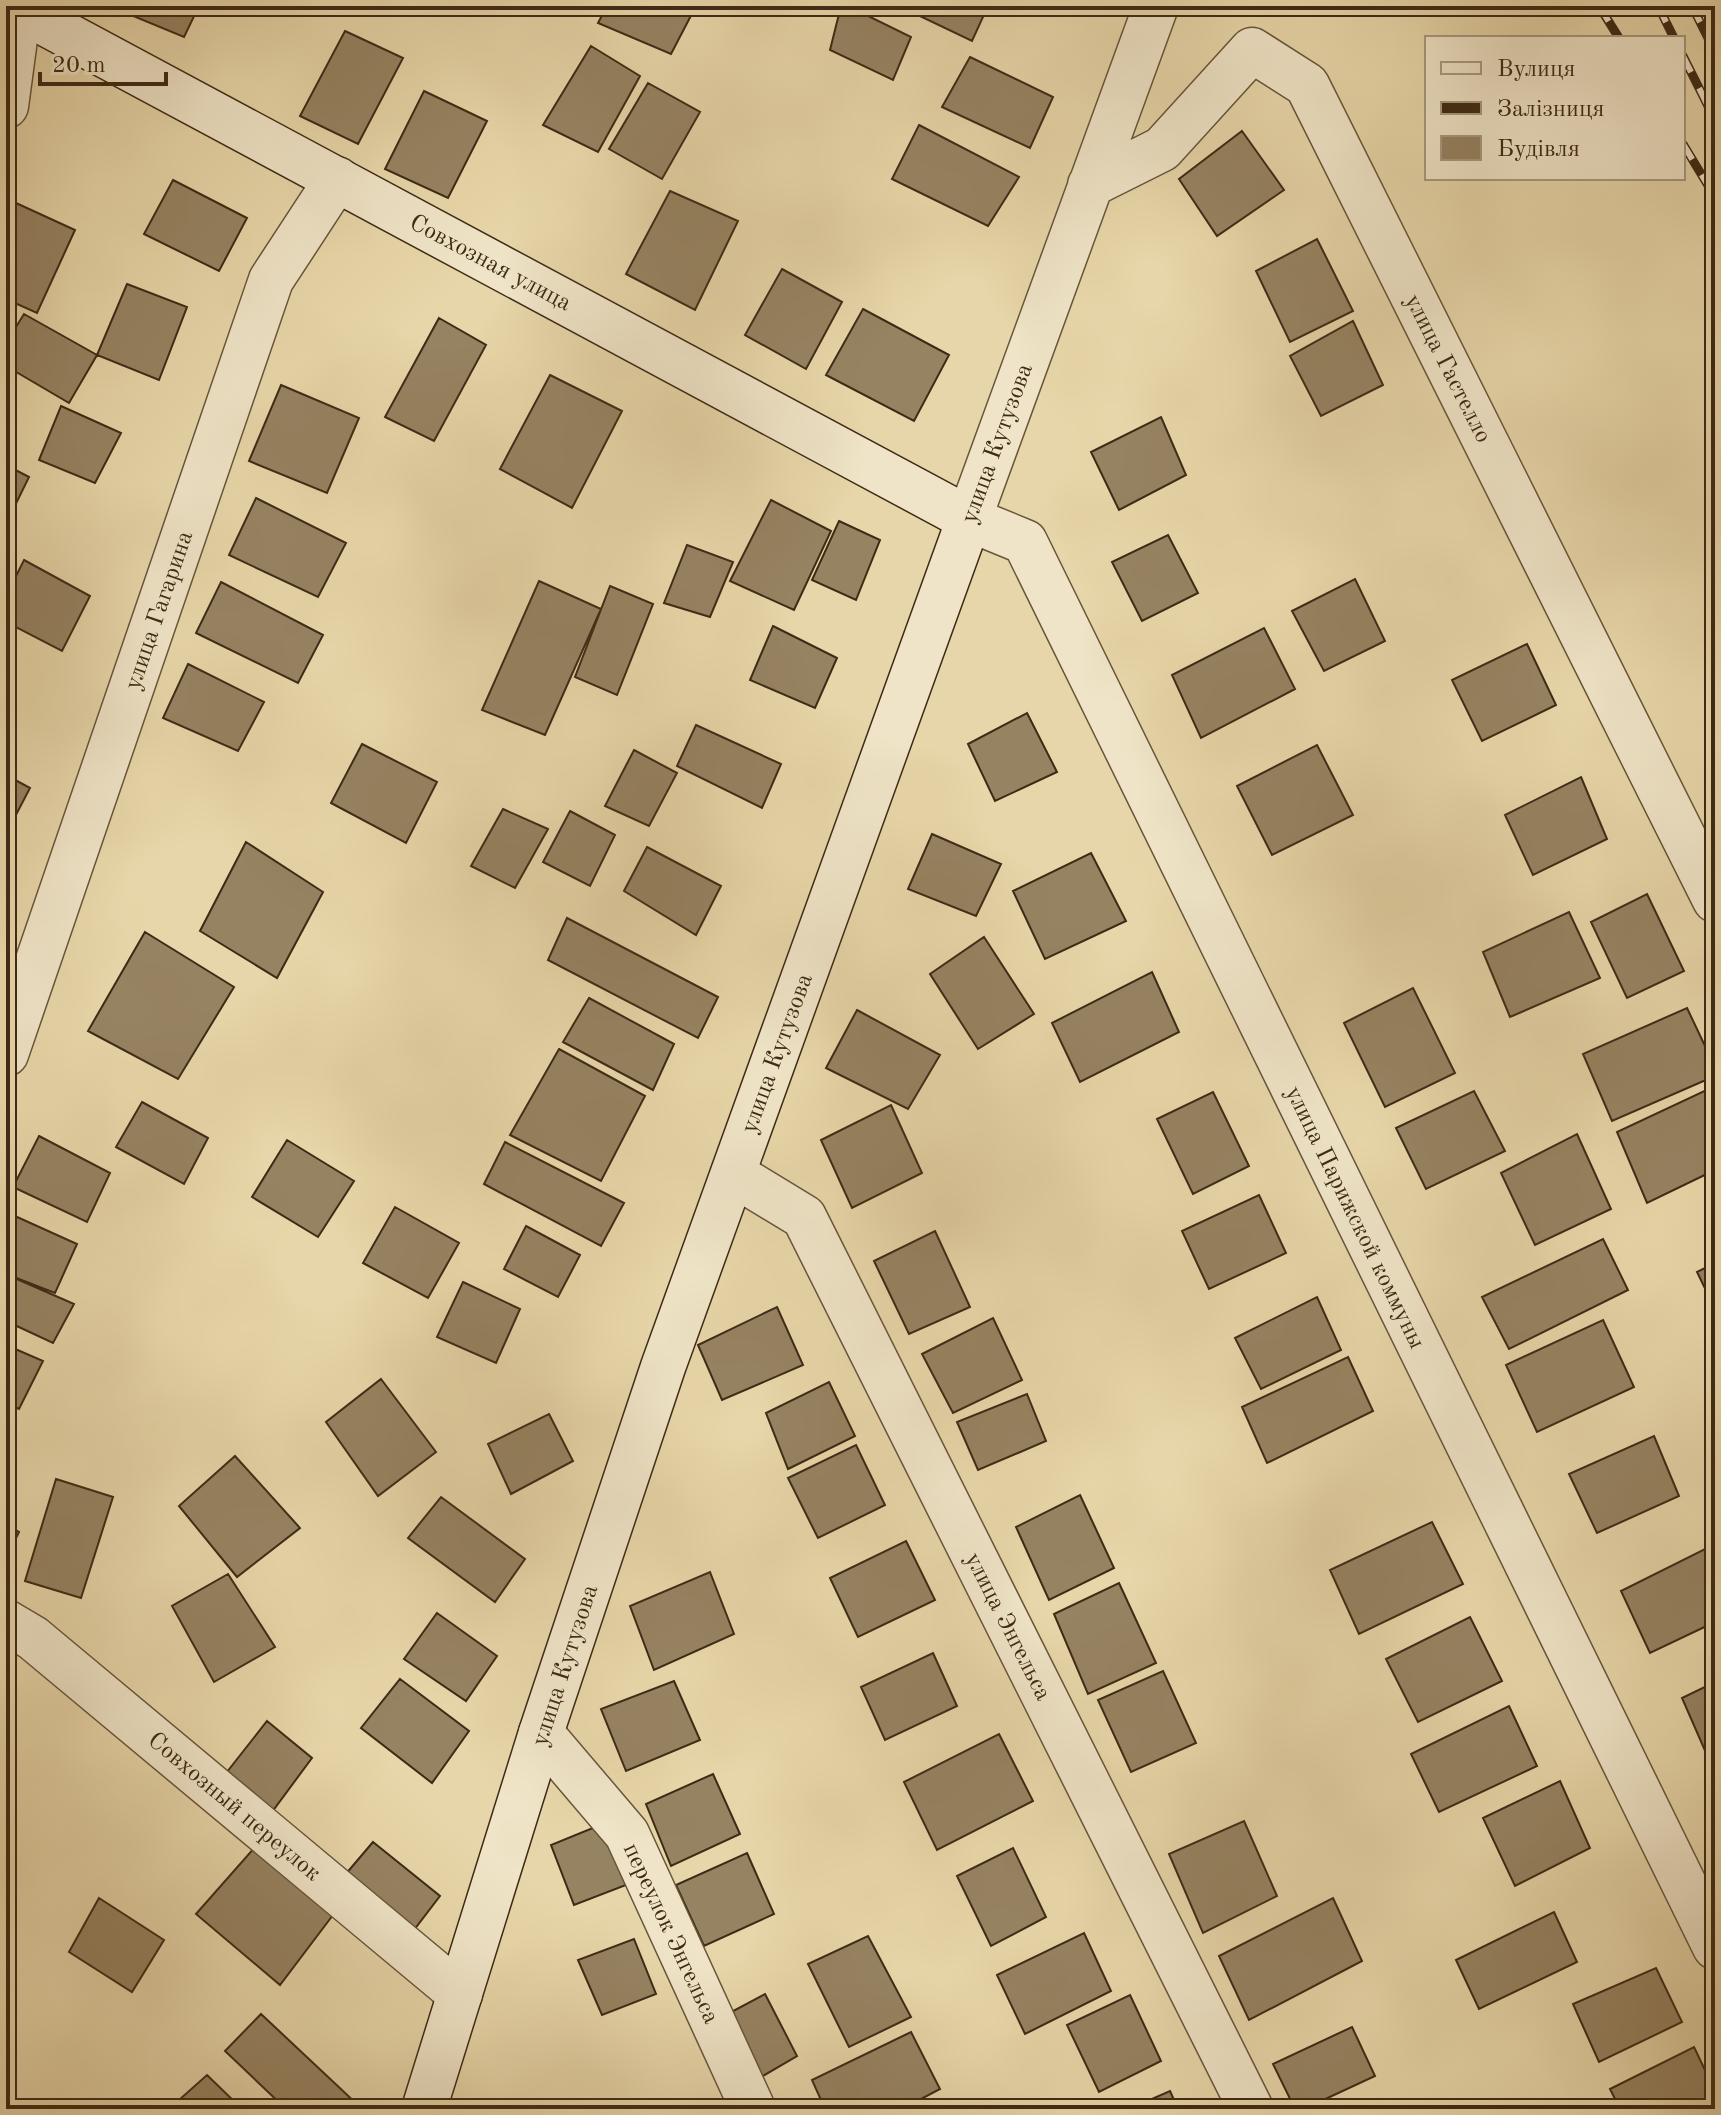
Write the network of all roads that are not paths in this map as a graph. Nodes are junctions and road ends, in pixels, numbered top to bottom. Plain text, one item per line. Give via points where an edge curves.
1 (1156, 6) edge
2 (16, 8) edge
3 (6, 106) edge
4 (337, 179) junction
5 (1090, 185) junction
6 (969, 519) junction
7 (1715, 900) edge
8 (6, 1054) edge
9 (733, 1174) junction
10 (6, 1622) edge
11 (541, 1733) junction
12 (1715, 1947) edge
13 (460, 1994) junction
14 (424, 2109) edge
15 (753, 2109) edge
16 (1251, 2109) edge

1 - 5 street, улица Кутузова
2 - 3 street
2 - 4 street, Совхозная улица
4 - 6 street, Совхозная улица
4 - 8 street, улица Гагарина via 271,280
5 - 6 street, улица Кутузова
5 - 7 street, улица Гастелло via 1162,149 1252,50 1307,85
6 - 9 street, улица Кутузова
6 - 12 street, улица Парижской коммуны via 1025,542
9 - 11 street, улица Кутузова
9 - 16 street, улица Энгельса via 804,1217
10 - 13 street, Совхозный переулок via 33,1638
11 - 13 street, улица Кутузова
11 - 15 street, переулок Энгельса via 627,1834
13 - 14 street, улица Кутузова

